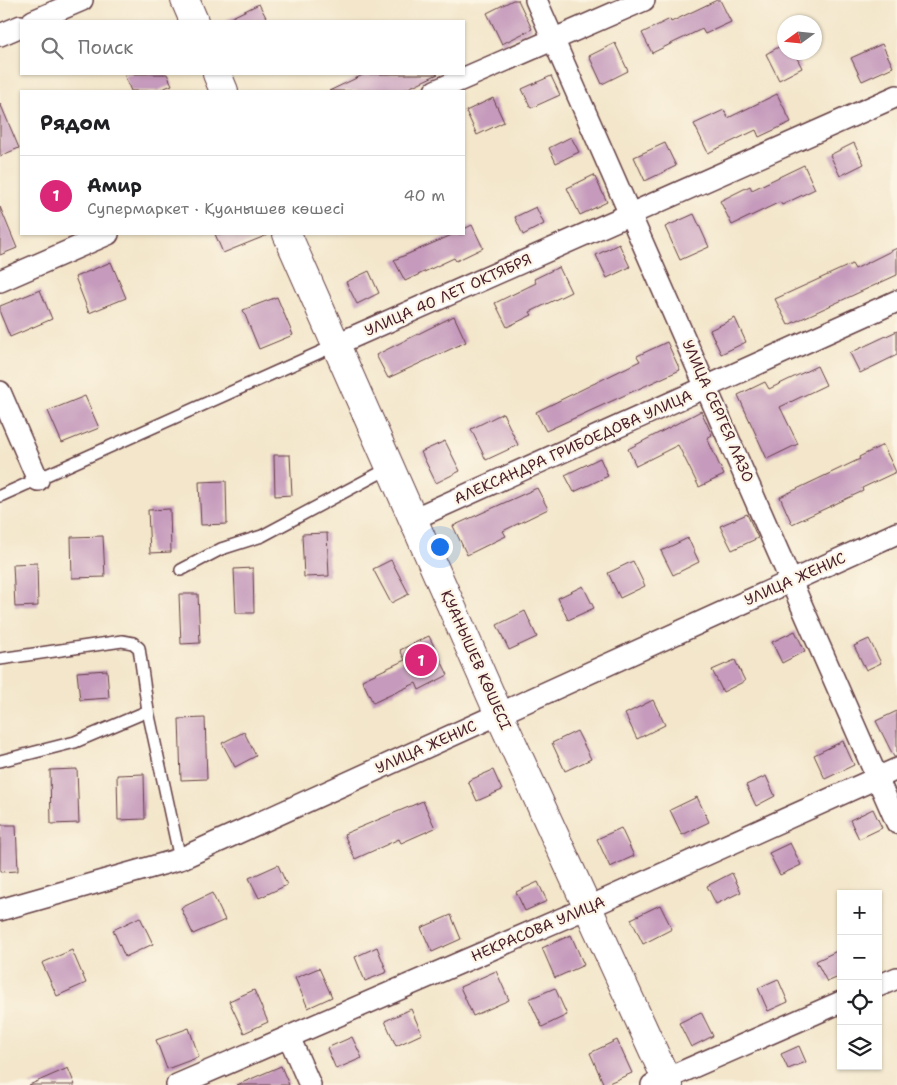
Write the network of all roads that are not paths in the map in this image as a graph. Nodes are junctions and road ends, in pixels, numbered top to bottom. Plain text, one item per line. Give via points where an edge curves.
1 (82, 0) edge
2 (185, 0) edge
3 (536, 0) edge
4 (644, 0) edge
5 (35, 20) edge
6 (194, 20) edge
7 (20, 26) edge
8 (0, 35) edge
9 (552, 40) junction
10 (217, 75) edge
11 (224, 90) edge
12 (437, 90) edge
13 (897, 96) edge
14 (630, 214) junction
15 (106, 235) edge
16 (287, 235) edge
17 (0, 281) edge
18 (897, 301) edge
19 (337, 344) junction
20 (707, 386) junction
21 (0, 392) edge
22 (391, 467) junction
23 (38, 480) junction
24 (0, 496) edge
25 (414, 519) junction
26 (897, 533) edge
27 (181, 570) dead end
28 (792, 580) junction
29 (0, 659) edge
30 (148, 711) junction
31 (499, 714) junction
32 (0, 761) edge
33 (897, 769) edge
34 (877, 778) junction
35 (897, 822) edge
36 (180, 859) junction
37 (587, 908) junction
38 (0, 910) edge
39 (897, 978) edge
40 (882, 984) edge
41 (837, 1004) edge
42 (289, 1037) junction
43 (662, 1083) edge
44 (178, 1085) edge
45 (310, 1085) edge

1 - 5 street
2 - 6 street
3 - 9 street, УЛИЦА СЕРГЕЯ ЛАЗО
4 - 9 street
7 - 8 street
9 - 12 street
9 - 14 street, УЛИЦА СЕРГЕЯ ЛАЗО
10 - 11 street
13 - 14 street, УЛИЦА 40 ЛЕТ ОКТЯБРЯ
14 - 19 street, УЛИЦА 40 ЛЕТ ОКТЯБРЯ
14 - 20 street, УЛИЦА СЕРГЕЯ ЛАЗО
15 - 17 street
16 - 19 street, ҚУАНЫШЕВ КӨШЕСІ
18 - 20 street, АЛЕКСАНДРА ГРИБОЕДОВА УЛИЦА
19 - 22 street, ҚУАНЫШЕВ КӨШЕСІ
19 - 23 lane, УЛИЦА 40 ЛЕТ ОКТЯБРЯ
20 - 25 street, АЛЕКСАНДРА ГРИБОЕДОВА УЛИЦА
20 - 28 street, УЛИЦА СЕРГЕЯ ЛАЗО
21 - 23 street
22 - 25 street, ҚУАНЫШЕВ КӨШЕСІ
22 - 27 lane via 262,536 221,549
23 - 24 lane, УЛИЦА 40 ЛЕТ ОКТЯБРЯ
25 - 31 street, ҚУАНЫШЕВ КӨШЕСІ
26 - 28 street, УЛИЦА ЖЕНИС
28 - 31 street, УЛИЦА ЖЕНИС
28 - 34 street, УЛИЦА СЕРГЕЯ ЛАЗО
29 - 30 lane via 122,641 133,643 141,656
30 - 32 lane via 75,742
30 - 36 lane
31 - 36 street, УЛИЦА ЖЕНИС
31 - 37 street, ҚУАНЫШЕВ КӨШЕСІ
33 - 34 street, НЕКРАСОВА УЛИЦА
34 - 35 street, УЛИЦА СЕРГЕЯ ЛАЗО
34 - 37 street, НЕКРАСОВА УЛИЦА
36 - 38 street, УЛИЦА ЖЕНИС
37 - 42 street, НЕКРАСОВА УЛИЦА
37 - 43 street, ҚУАНЫШЕВ КӨШЕСІ
39 - 40 street
41 - 43 street
42 - 44 street, НЕКРАСОВА УЛИЦА
42 - 45 street

